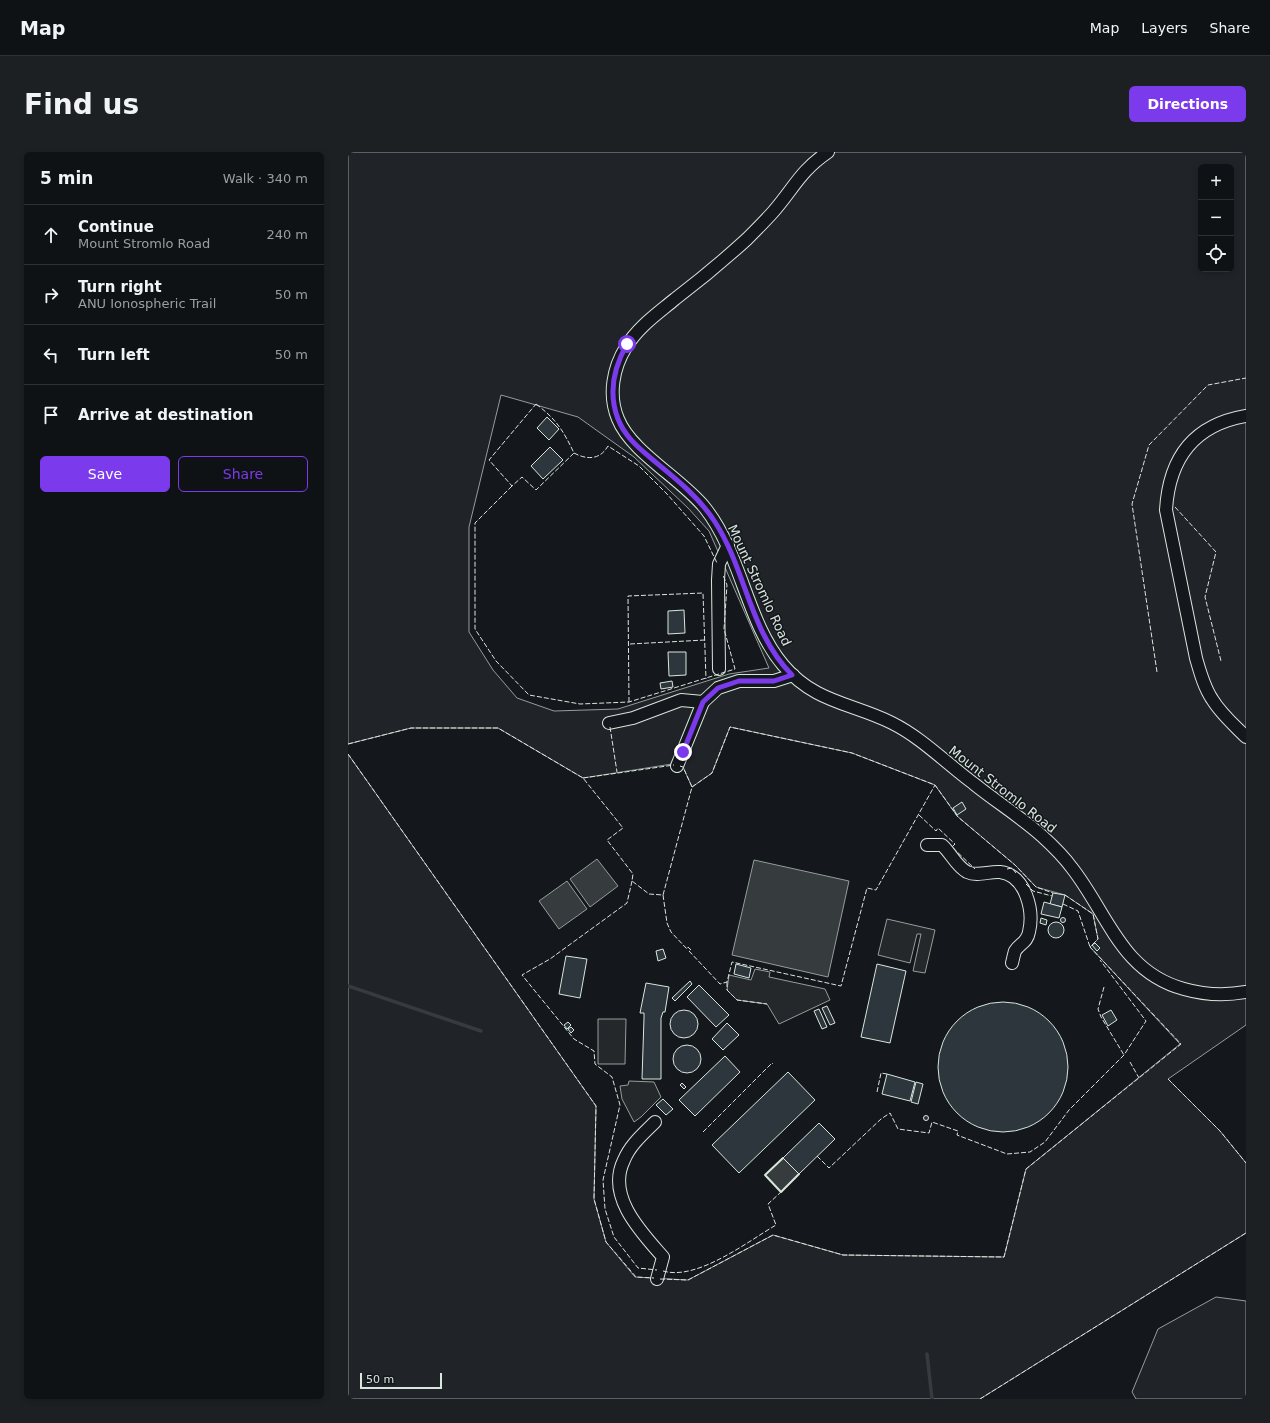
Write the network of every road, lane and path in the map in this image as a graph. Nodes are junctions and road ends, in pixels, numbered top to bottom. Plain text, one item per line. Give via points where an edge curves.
1 (828, 152) edge
2 (1246, 416) edge
3 (728, 545) junction
4 (719, 669) dead end
5 (792, 675) junction
6 (703, 702) junction
7 (609, 723) dead end
8 (1246, 736) edge
9 (678, 766) dead end
10 (927, 844) dead end
11 (1012, 963) dead end
12 (1246, 992) edge
13 (654, 1122) dead end
14 (656, 1279) dead end

1 - 3 street, Mount Stromlo Road via 807,168 774,211 746,239 717,266 646,323 627,344 616,368 613,382 614,404 624,431 703,506
2 - 8 street via 1217,425 1190,444 1173,470 1167,488 1166,510 1196,658 1202,676 1212,699
3 - 4 street via 719,564
3 - 5 street, Mount Stromlo Road via 770,647
5 - 6 street via 774,681 729,683 718,688
5 - 12 street, Mount Stromlo Road via 817,694 890,722 916,738 1042,836 1072,869 1117,939 1145,970 1161,981 1195,992 1230,995
6 - 7 street via 682,700 633,718
6 - 9 street
10 - 11 street via 942,845 968,872 1002,872 1020,885 1028,901 1030,930 1027,941 1016,951
13 - 14 street via 623,1161 619,1182 628,1213 637,1228 663,1256

